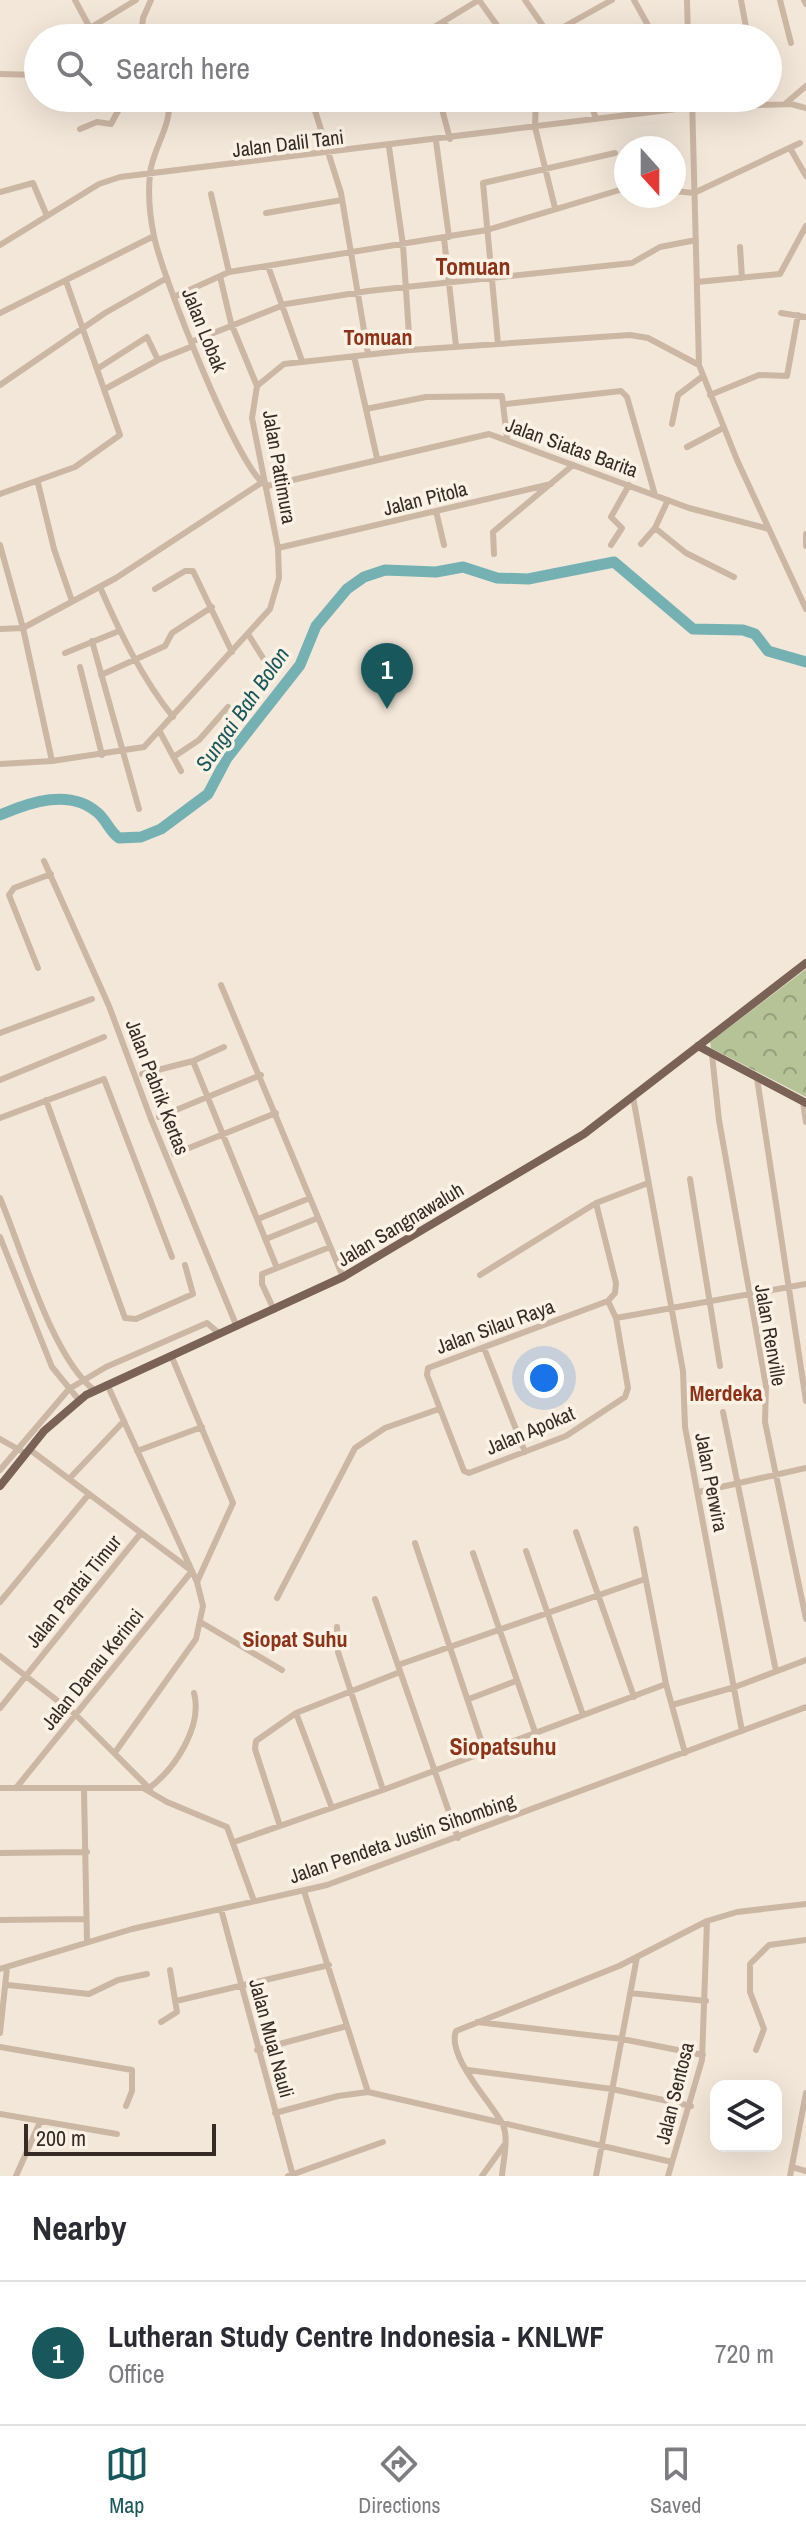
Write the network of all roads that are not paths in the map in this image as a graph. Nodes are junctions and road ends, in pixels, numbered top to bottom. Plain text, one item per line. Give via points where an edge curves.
1 (75, 0) edge
2 (136, 0) edge
3 (151, 0) edge
4 (479, 0) edge
5 (525, 0) edge
6 (612, 0) edge
7 (635, 0) edge
8 (687, 0) edge
9 (741, 0) edge
10 (780, 0) edge
11 (444, 23) edge
12 (88, 24) edge
13 (97, 24) edge
14 (142, 24) edge
15 (496, 24) edge
16 (542, 24) edge
17 (571, 24) edge
18 (648, 24) edge
19 (688, 24) edge
20 (745, 24) edge
21 (791, 43) dead end
22 (0, 74) edge
23 (24, 75) edge
24 (806, 86) edge
25 (782, 104) edge
26 (785, 104) junction
27 (806, 108) edge
28 (117, 112) edge
29 (168, 112) edge
30 (316, 112) edge
31 (443, 112) edge
32 (536, 112) edge
33 (594, 112) edge
34 (653, 112) edge
35 (693, 112) edge
36 (596, 119) junction
37 (535, 127) junction
38 (80, 129) dead end
39 (450, 139) junction
40 (436, 141) junction
41 (800, 143) dead end
42 (389, 147) junction
43 (790, 148) junction
44 (614, 153) edge
45 (331, 154) junction
46 (546, 171) junction
47 (150, 172) junction
48 (806, 176) edge
49 (614, 191) edge
50 (0, 192) edge
51 (686, 192) edge
52 (694, 193) junction
53 (211, 194) dead end
54 (342, 200) junction
55 (555, 208) junction
56 (266, 213) dead end
57 (47, 216) junction
58 (806, 226) edge
59 (487, 230) junction
60 (154, 236) junction
61 (446, 237) junction
62 (696, 240) junction
63 (0, 245) edge
64 (403, 245) junction
65 (740, 247) dead end
66 (351, 253) junction
67 (268, 266) junction
68 (229, 272) junction
69 (220, 276) junction
70 (167, 278) junction
71 (492, 278) junction
72 (742, 278) junction
73 (66, 281) junction
74 (450, 282) junction
75 (697, 282) junction
76 (405, 287) junction
77 (358, 293) junction
78 (174, 297) junction
79 (283, 305) junction
80 (0, 313) edge
81 (781, 313) dead end
82 (798, 315) junction
83 (806, 317) edge
84 (231, 323) junction
85 (83, 329) junction
86 (192, 344) junction
87 (498, 344) junction
88 (456, 346) junction
89 (410, 350) junction
90 (368, 354) junction
91 (354, 356) junction
92 (158, 360) junction
93 (302, 361) junction
94 (699, 365) junction
95 (97, 369) junction
96 (703, 376) junction
97 (0, 385) edge
98 (257, 386) junction
99 (105, 389) junction
100 (710, 395) junction
101 (506, 404) junction
102 (366, 409) junction
103 (672, 424) dead end
104 (723, 428) junction
105 (507, 438) junction
106 (687, 447) dead end
107 (377, 458) junction
108 (573, 465) junction
109 (38, 483) junction
110 (551, 484) junction
111 (264, 485) junction
112 (629, 485) junction
113 (0, 494) edge
114 (655, 495) junction
115 (668, 500) junction
116 (436, 511) junction
117 (655, 528) junction
118 (770, 529) junction
119 (806, 534) edge
120 (641, 544) dead end
121 (0, 545) edge
122 (444, 545) dead end
123 (611, 545) dead end
124 (806, 546) edge
125 (278, 548) junction
126 (494, 554) dead end
127 (734, 577) dead end
128 (100, 587) junction
129 (155, 589) dead end
130 (72, 601) junction
131 (212, 607) junction
132 (806, 609) edge
133 (23, 628) junction
134 (0, 629) edge
135 (119, 631) junction
136 (248, 634) junction
137 (92, 641) junction
138 (232, 652) junction
139 (65, 653) dead end
140 (263, 658) dead end
141 (137, 661) junction
142 (80, 667) dead end
143 (101, 675) junction
144 (228, 707) dead end
145 (173, 717) junction
146 (160, 732) junction
147 (121, 752) junction
148 (102, 755) junction
149 (175, 756) junction
150 (52, 761) junction
151 (0, 764) edge
152 (181, 771) dead end
153 (139, 809) dead end
154 (44, 861) dead end
155 (51, 874) junction
156 (806, 963) edge
157 (38, 968) dead end
158 (221, 985) dead end
159 (92, 999) dead end
160 (0, 1033) edge
161 (104, 1037) dead end
162 (698, 1046) junction
163 (224, 1047) dead end
164 (712, 1055) junction
165 (193, 1061) junction
166 (142, 1074) dead end
167 (261, 1075) junction
168 (757, 1078) junction
169 (0, 1080) edge
170 (208, 1097) junction
171 (633, 1097) junction
172 (46, 1100) junction
173 (805, 1102) edge
174 (276, 1113) junction
175 (159, 1117) dead end
176 (0, 1118) edge
177 (806, 1122) edge
178 (223, 1134) junction
179 (174, 1154) dead end
180 (690, 1179) dead end
181 (648, 1183) junction
182 (0, 1198) edge
183 (310, 1198) junction
184 (596, 1203) junction
185 (318, 1218) junction
186 (258, 1219) junction
187 (0, 1237) edge
188 (266, 1239) junction
189 (330, 1247) junction
190 (22, 1251) junction
191 (8, 1256) junction
192 (172, 1257) dead end
193 (185, 1265) dead end
194 (277, 1268) junction
195 (480, 1275) dead end
196 (343, 1277) junction
197 (806, 1284) edge
198 (789, 1287) junction
199 (748, 1294) junction
200 (707, 1300) junction
201 (608, 1301) junction
202 (669, 1308) junction
203 (274, 1310) junction
204 (616, 1318) junction
205 (237, 1327) junction
206 (220, 1334) junction
207 (484, 1348) junction
208 (171, 1355) junction
209 (720, 1366) dead end
210 (82, 1380) junction
211 (107, 1384) junction
212 (69, 1389) junction
213 (94, 1390) junction
214 (79, 1400) junction
215 (806, 1401) edge
216 (439, 1409) junction
217 (723, 1412) dead end
218 (124, 1421) junction
219 (202, 1427) junction
220 (0, 1439) edge
221 (16, 1448) junction
222 (27, 1451) junction
223 (137, 1451) junction
224 (525, 1452) junction
225 (461, 1465) joint
226 (806, 1468) edge
227 (0, 1470) edge
228 (776, 1475) junction
229 (69, 1479) junction
230 (737, 1483) junction
231 (0, 1486) edge
232 (699, 1492) junction
233 (89, 1494) junction
234 (636, 1529) dead end
235 (576, 1532) dead end
236 (141, 1533) junction
237 (415, 1543) dead end
238 (526, 1551) dead end
239 (473, 1553) dead end
240 (192, 1571) junction
241 (645, 1579) junction
242 (197, 1582) junction
243 (596, 1594) junction
244 (277, 1598) dead end
245 (375, 1599) dead end
246 (0, 1602) edge
247 (546, 1611) junction
248 (806, 1619) edge
249 (202, 1623) junction
250 (337, 1627) dead end
251 (499, 1629) junction
252 (451, 1647) junction
253 (0, 1656) edge
254 (806, 1660) edge
255 (399, 1669) junction
256 (282, 1670) dead end
257 (776, 1671) junction
258 (25, 1675) junction
259 (516, 1681) junction
260 (666, 1684) junction
261 (735, 1687) junction
262 (349, 1691) junction
263 (194, 1693) dead end
264 (634, 1697) junction
265 (469, 1699) junction
266 (672, 1705) junction
267 (806, 1707) edge
268 (0, 1708) edge
269 (296, 1713) junction
270 (76, 1715) junction
271 (583, 1715) junction
272 (742, 1731) junction
273 (535, 1732) junction
274 (116, 1751) junction
275 (485, 1752) junction
276 (685, 1753) junction
277 (434, 1771) junction
278 (0, 1788) edge
279 (16, 1788) junction
280 (84, 1790) junction
281 (150, 1790) junction
282 (383, 1790) junction
283 (332, 1808) junction
284 (280, 1826) junction
285 (458, 1838) junction
286 (234, 1842) junction
287 (87, 1852) junction
288 (0, 1853) edge
289 (304, 1891) junction
290 (254, 1901) junction
291 (806, 1904) edge
292 (221, 1909) junction
293 (84, 1919) junction
294 (0, 1920) edge
295 (707, 1921) junction
296 (806, 1940) edge
297 (87, 1942) junction
298 (637, 1957) junction
299 (329, 1965) junction
300 (4, 1968) edge
301 (170, 1970) dead end
302 (147, 1974) dead end
303 (8, 1985) junction
304 (241, 1987) junction
305 (630, 1993) junction
306 (176, 2001) junction
307 (706, 2001) junction
308 (161, 2022) dead end
309 (476, 2022) junction
310 (347, 2026) junction
311 (0, 2033) edge
312 (622, 2039) junction
313 (0, 2047) edge
314 (257, 2050) junction
315 (756, 2050) dead end
316 (703, 2055) junction
317 (468, 2070) junction
318 (612, 2089) junction
319 (368, 2092) junction
320 (806, 2093) edge
321 (126, 2106) dead end
322 (691, 2106) junction
323 (275, 2113) junction
324 (0, 2114) edge
325 (40, 2122) junction
326 (504, 2126) junction
327 (117, 2134) dead end
328 (383, 2142) dead end
329 (505, 2144) junction
330 (602, 2146) junction
331 (672, 2162) junction
332 (792, 2167) junction
333 (806, 2171) edge
334 (291, 2175) edge
335 (16, 2176) edge
336 (482, 2176) edge
337 (502, 2176) edge
338 (596, 2176) edge
339 (668, 2176) edge
340 (790, 2176) edge

1 - 12 street
2 - 13 street
3 - 14 street
4 - 11 street
4 - 15 street
5 - 16 street
6 - 17 street
7 - 18 street
8 - 19 street
9 - 20 street
10 - 21 street
22 - 23 street
24 - 26 street
25 - 26 street, Jalan Dalil Tani
26 - 27 street, Jalan Dalil Tani
28 - 38 street via 111,124 97,122
29 - 47 street
30 - 45 street
31 - 39 street
32 - 37 street
33 - 36 street
34 - 36 street, Jalan Dalil Tani
35 - 52 street
36 - 37 street, Jalan Dalil Tani
37 - 39 street, Jalan Dalil Tani
37 - 46 street
39 - 40 street, Jalan Dalil Tani
40 - 42 street, Jalan Dalil Tani
40 - 61 street
41 - 43 street
42 - 45 street, Jalan Dalil Tani
42 - 64 street
43 - 48 street
43 - 52 street
44 - 46 street
45 - 47 street, Jalan Dalil Tani
45 - 54 street
46 - 55 street
46 - 59 street via 483,183
47 - 57 street, Jalan Dalil Tani via 99,184
47 - 60 street, Jalan Lobak
49 - 55 street
50 - 57 street via 33,183
51 - 52 street
52 - 62 street
53 - 68 street
54 - 56 street
54 - 66 street
55 - 59 street
57 - 63 street, Jalan Dalil Tani
58 - 72 street via 780,274
59 - 61 street
59 - 71 street
60 - 70 street, Jalan Lobak
60 - 73 street
61 - 64 street
61 - 74 street
62 - 71 street via 660,247 632,263
62 - 75 street
64 - 66 street
64 - 76 street
65 - 72 street
66 - 67 street
66 - 77 street
67 - 68 street
67 - 79 street
68 - 69 street
69 - 78 street
69 - 84 street
70 - 78 street, Jalan Lobak
70 - 85 street
71 - 74 street
71 - 87 street
72 - 75 street
73 - 80 street
73 - 85 street
74 - 76 street
74 - 88 street
75 - 94 street
76 - 77 street
76 - 89 street
77 - 79 street
77 - 90 street
78 - 86 street, Jalan Lobak
79 - 84 street
79 - 93 street
81 - 82 street
82 - 83 street
82 - 100 street via 787,376 759,375
84 - 86 street
84 - 98 street
85 - 95 street
85 - 97 street
86 - 92 street
86 - 111 street, Jalan Lobak via 223,414
87 - 88 street, Jalan Pattimura
87 - 94 street, Jalan Pattimura via 630,335 648,338
88 - 89 street, Jalan Pattimura
89 - 90 street, Jalan Pattimura
90 - 91 street, Jalan Pattimura
91 - 93 street, Jalan Pattimura
91 - 102 street
92 - 95 street via 147,337
92 - 99 street
93 - 98 street, Jalan Pattimura via 275,369
94 - 96 street
95 - 99 street
96 - 100 street
96 - 103 street via 678,395
98 - 111 street, Jalan Pattimura via 252,418
99 - 109 street via 119,437 75,467
100 - 104 street
101 - 102 street via 502,396 426,397
101 - 105 street
101 - 114 street via 621,391
102 - 107 street
104 - 106 street
104 - 118 street
105 - 107 street, Jalan Siatas Barita via 479,435
105 - 108 street, Jalan Siatas Barita
107 - 111 street, Jalan Siatas Barita
108 - 110 street, Jalan Pitola
108 - 112 street, Jalan Siatas Barita
109 - 113 street
109 - 130 street
110 - 116 street, Jalan Pitola
110 - 126 street via 493,532
111 - 125 street, Jalan Pattimura
111 - 128 street, Jalan Siatas Barita
112 - 114 street, Jalan Siatas Barita
112 - 123 street via 611,517 622,528
114 - 115 street, Jalan Siatas Barita
115 - 117 street
115 - 118 street, Jalan Siatas Barita
116 - 122 street
116 - 125 street, Jalan Pitola
117 - 120 street
117 - 127 street via 686,553
118 - 132 street
119 - 124 street
121 - 133 street
125 - 136 street, Jalan Pattimura via 275,600
128 - 130 street, Jalan Siatas Barita
128 - 135 street
129 - 131 street via 193,571
130 - 133 street, Jalan Siatas Barita
131 - 138 street
131 - 141 street via 172,633 168,644
133 - 134 street, Jalan Siatas Barita
133 - 150 street
135 - 137 street
135 - 141 street
136 - 138 street, Jalan Pattimura
136 - 140 street
137 - 139 street
137 - 143 street
138 - 145 street, Jalan Pattimura
141 - 143 street
141 - 145 street
142 - 148 street
143 - 147 street
144 - 149 street via 199,740
145 - 146 street, Jalan Pattimura
146 - 147 street, Jalan Pattimura via 144,747
146 - 149 street
147 - 148 street, Jalan Pattimura
147 - 153 street
148 - 150 street, Jalan Pattimura
149 - 152 street
150 - 151 street, Jalan Pattimura
154 - 155 street, Jalan Pabrik Kertas
155 - 157 street via 14,888 9,895
155 - 205 street, Jalan Pabrik Kertas
156 - 162 main road, Jalan Sangnawaluh
158 - 167 street
159 - 160 street
161 - 169 street
162 - 164 main road
162 - 171 main road, Jalan Sangnawaluh
163 - 165 street
164 - 168 main road
164 - 199 street, Jalan Renville
165 - 166 street
165 - 170 street
167 - 170 street
167 - 174 street
168 - 173 main road
168 - 198 street
170 - 175 street
170 - 178 street
171 - 181 street, Jalan Perwira
171 - 196 main road, Jalan Sangnawaluh via 584,1134
172 - 176 street
172 - 192 street via 104,1079
172 - 193 street via 125,1318 136,1319 193,1294
173 - 177 street
174 - 178 street
174 - 183 street
178 - 179 street
178 - 186 street
180 - 200 street
181 - 184 street
181 - 202 street, Jalan Perwira
182 - 190 street
183 - 185 street
183 - 186 street
184 - 195 street
184 - 201 street via 616,1283
185 - 188 street
185 - 189 street
186 - 188 street
187 - 191 street
188 - 194 street
189 - 194 street
189 - 196 street
190 - 191 street
190 - 210 street via 61,1348
191 - 212 street via 52,1367
194 - 203 street via 261,1278
196 - 203 main road, Jalan Sangnawaluh
197 - 198 street
198 - 199 street
198 - 215 street
199 - 200 street
199 - 228 street, Jalan Renville
200 - 202 street
200 - 209 street
201 - 204 street
201 - 207 street, Jalan Silau Raya
202 - 204 street
202 - 232 street, Jalan Perwira
203 - 205 main road, Jalan Sangnawaluh
204 - 224 street, Jalan Apokat via 627,1393 579,1429
205 - 206 main road, Jalan Sangnawaluh
206 - 208 main road, Jalan Sangnawaluh
206 - 210 street via 207,1323
207 - 216 street, Jalan Silau Raya via 427,1370
207 - 224 street
208 - 211 main road, Jalan Sangnawaluh
208 - 219 street
210 - 212 street
210 - 213 street
211 - 213 main road, Jalan Sangnawaluh
211 - 218 street
212 - 214 street
212 - 221 street
213 - 214 main road, Jalan Sangnawaluh
214 - 222 main road, Jalan Sangnawaluh
216 - 225 street, Jalan Silau Raya
216 - 244 street via 385,1428 355,1448
217 - 230 street
218 - 223 street
218 - 229 street
219 - 223 street
219 - 242 street via 233,1503
220 - 221 street
221 - 222 street
221 - 227 street
222 - 229 street
222 - 231 main road, Jalan Sangnawaluh
223 - 240 street
224 - 225 street, Jalan Apokat via 469,1473
226 - 228 street
228 - 230 street
228 - 248 street, Jalan Renville
229 - 233 street
230 - 232 street
230 - 257 street
232 - 261 street, Jalan Perwira
233 - 236 street
233 - 246 street
234 - 241 street
235 - 243 street
236 - 240 street
236 - 258 street, Jalan Pantai Timur
237 - 252 street
238 - 247 street
239 - 251 street
240 - 242 street
240 - 270 street, Jalan Danau Kerinci
241 - 243 street
241 - 260 street
242 - 249 street
243 - 247 street
243 - 264 street
245 - 255 street
247 - 251 street
247 - 271 street
249 - 256 street
249 - 274 street via 185,1657
250 - 262 street via 336,1645
251 - 252 street
251 - 259 street
252 - 255 street
252 - 265 street
253 - 258 street
254 - 257 street
255 - 262 street
255 - 277 street
257 - 261 street
258 - 268 street, Jalan Pantai Timur
258 - 270 street
259 - 265 street
259 - 273 street
260 - 264 street
260 - 266 street
261 - 266 street
261 - 272 street, Jalan Perwira
262 - 269 street
262 - 282 street
263 - 281 street via 194,1715 181,1751
264 - 271 street
265 - 275 street
266 - 276 street
267 - 272 street, Jalan Pendeta Justin Sihombing
269 - 283 street
269 - 284 street via 254,1744
270 - 274 street
270 - 279 street, Jalan Danau Kerinci
271 - 273 street
272 - 276 street, Jalan Pendeta Justin Sihombing
273 - 275 street
274 - 281 street
275 - 277 street
276 - 285 street, Jalan Pendeta Justin Sihombing
277 - 282 street
277 - 285 street
278 - 279 street
279 - 280 street
280 - 281 street
280 - 287 street
281 - 286 street via 224,1824
282 - 283 street
283 - 284 street
284 - 286 street
285 - 289 street, Jalan Pendeta Justin Sihombing
286 - 290 street
287 - 288 street
287 - 293 street
289 - 290 street, Jalan Pendeta Justin Sihombing
289 - 299 street
290 - 292 street, Jalan Pendeta Justin Sihombing
291 - 295 street
292 - 297 street, Jalan Pendeta Justin Sihombing
292 - 304 street, Jalan Mual Nauli
293 - 294 street
293 - 297 street
295 - 298 street
295 - 307 street, Jalan Sentosa
296 - 315 street via 769,1945 750,1964 750,1992 764,2029
297 - 300 street, Jalan Pendeta Justin Sihombing
298 - 305 street
298 - 309 street
299 - 304 street
299 - 310 street
300 - 303 street
301 - 306 street
302 - 303 street via 89,1994
303 - 311 street
304 - 306 street
304 - 314 street, Jalan Mual Nauli
305 - 307 street
305 - 312 street
306 - 308 street via 176,2015
307 - 316 street, Jalan Sentosa
309 - 312 street
309 - 317 street via 460,2027 454,2037
310 - 314 street
310 - 319 street
312 - 316 street
312 - 318 street
313 - 321 street via 132,2070
314 - 323 street, Jalan Mual Nauli
316 - 322 street, Jalan Sentosa
317 - 318 street
317 - 326 street
318 - 322 street
318 - 330 street
319 - 323 street
319 - 326 street
320 - 332 street
322 - 331 street, Jalan Sentosa
323 - 334 street, Jalan Mual Nauli
324 - 325 street
325 - 327 street
325 - 335 street
326 - 329 street
326 - 330 street
328 - 334 street
329 - 336 street
329 - 337 street
330 - 331 street
330 - 338 street
331 - 339 street, Jalan Sentosa
332 - 333 street
332 - 340 street

